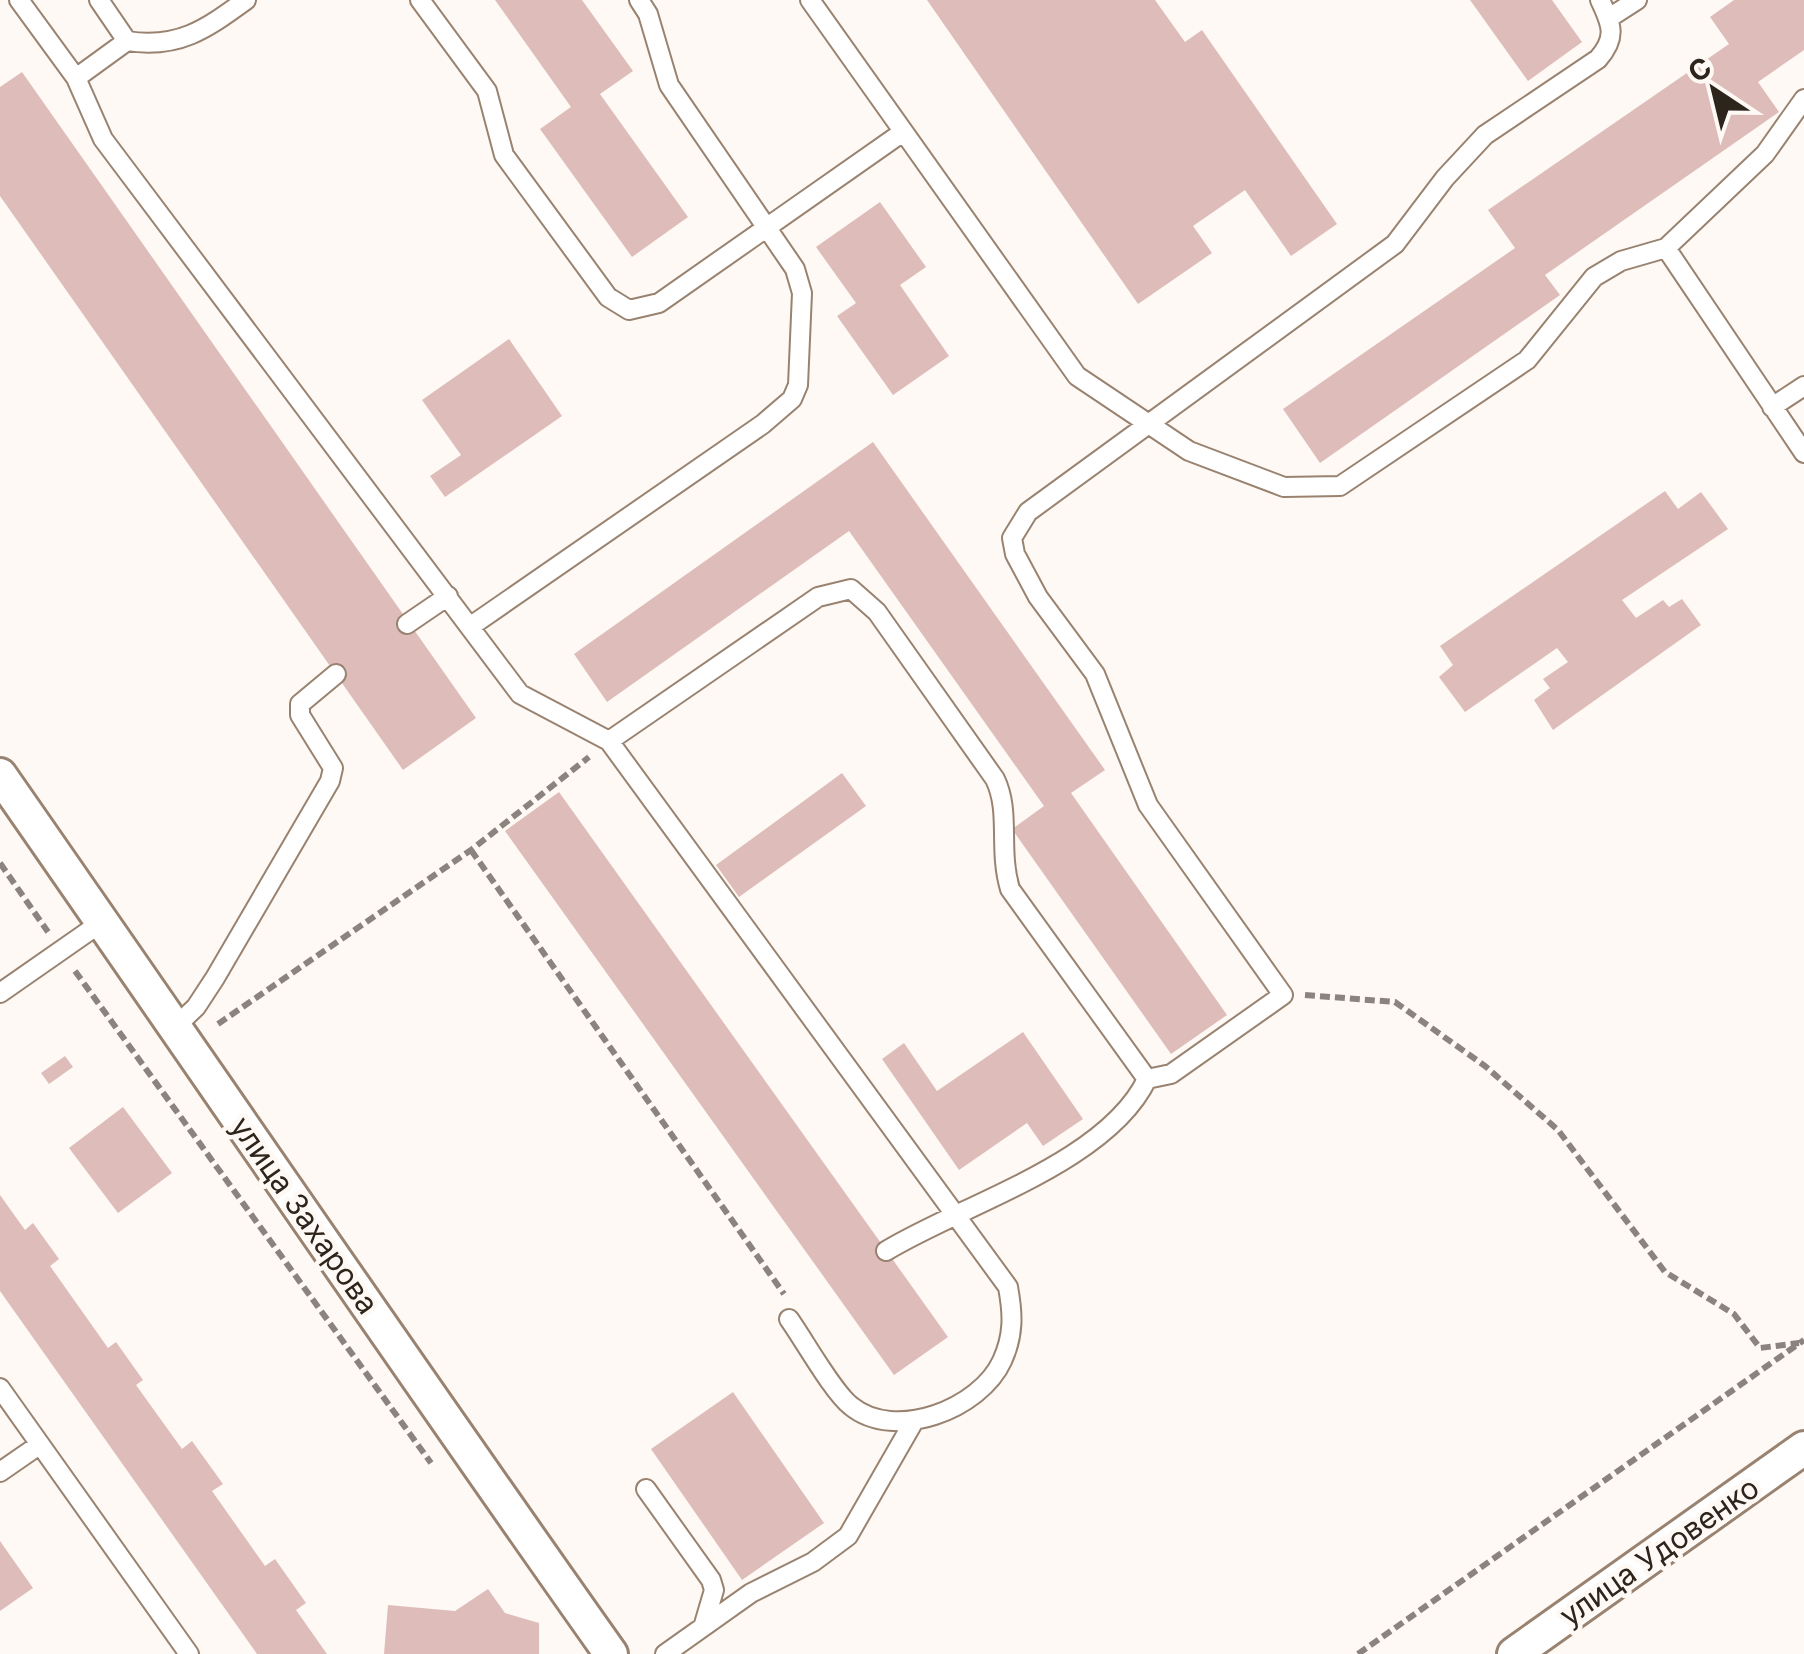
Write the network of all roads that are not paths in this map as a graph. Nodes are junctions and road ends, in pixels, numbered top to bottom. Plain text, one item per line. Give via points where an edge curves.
1 (19, 0) edge
2 (99, 0) edge
3 (246, 0) edge
4 (420, 0) edge
5 (639, 0) edge
6 (810, 0) edge
7 (1600, 0) edge
8 (1636, 0) edge
9 (1608, 18) junction
10 (127, 40) junction
11 (76, 78) junction
12 (1804, 99) edge
13 (903, 132) junction
14 (769, 228) junction
15 (1666, 248) junction
16 (1804, 386) edge
17 (1772, 408) junction
18 (1150, 427) junction
19 (1804, 453) edge
20 (448, 596) junction
21 (407, 624) dead end
22 (471, 626) junction
23 (336, 674) dead end
24 (609, 741) junction
25 (0, 775) edge
26 (99, 924) junction
27 (0, 993) edge
28 (181, 1036) junction
29 (1147, 1080) junction
30 (956, 1214) junction
31 (886, 1251) dead end
32 (789, 1319) dead end
33 (0, 1388) edge
34 (914, 1421) junction
35 (39, 1445) junction
36 (1804, 1448) edge
37 (0, 1472) edge
38 (646, 1489) dead end
39 (704, 1624) junction
40 (189, 1654) edge
41 (611, 1654) edge
42 (665, 1654) edge
43 (1514, 1654) edge

1 - 11 lane
2 - 10 lane
3 - 10 lane via 196,36 151,44
4 - 14 lane via 487,92 504,154 618,306 659,304
5 - 14 lane via 669,86
6 - 13 lane
7 - 9 lane
8 - 9 lane
9 - 18 lane via 1612,44 1598,59 1486,134 1395,244
10 - 11 lane
11 - 20 lane via 103,139
12 - 15 lane via 1765,154
13 - 14 lane
13 - 18 lane via 1077,376
14 - 22 lane via 796,269 802,293 800,372 792,398
15 - 17 lane
15 - 18 lane via 1621,260 1594,277 1526,360 1340,486 1284,487 1189,451
16 - 17 lane
17 - 19 lane
18 - 29 lane via 1028,512 1012,538 1038,597 1095,674 1148,805 1282,994 1171,1074
20 - 21 lane
20 - 22 lane
22 - 24 lane via 520,694
23 - 28 lane via 300,704 300,716 334,768 330,781
24 - 29 lane via 818,597 835,589 858,592 995,779 1010,889
24 - 30 lane
25 - 26 street, улица Захарова
26 - 27 lane
26 - 28 street, улица Захарова
28 - 41 street, улица Захарова
29 - 30 lane via 1119,1117 1086,1142 1003,1197
30 - 31 lane
30 - 34 lane via 1008,1286 1014,1323 1001,1364 982,1386 933,1418
32 - 34 lane via 852,1406 893,1424
33 - 35 lane
34 - 39 lane via 848,1536
35 - 37 lane
35 - 40 lane
36 - 43 street, улица Удовенко
38 - 39 lane via 711,1580
39 - 42 lane

